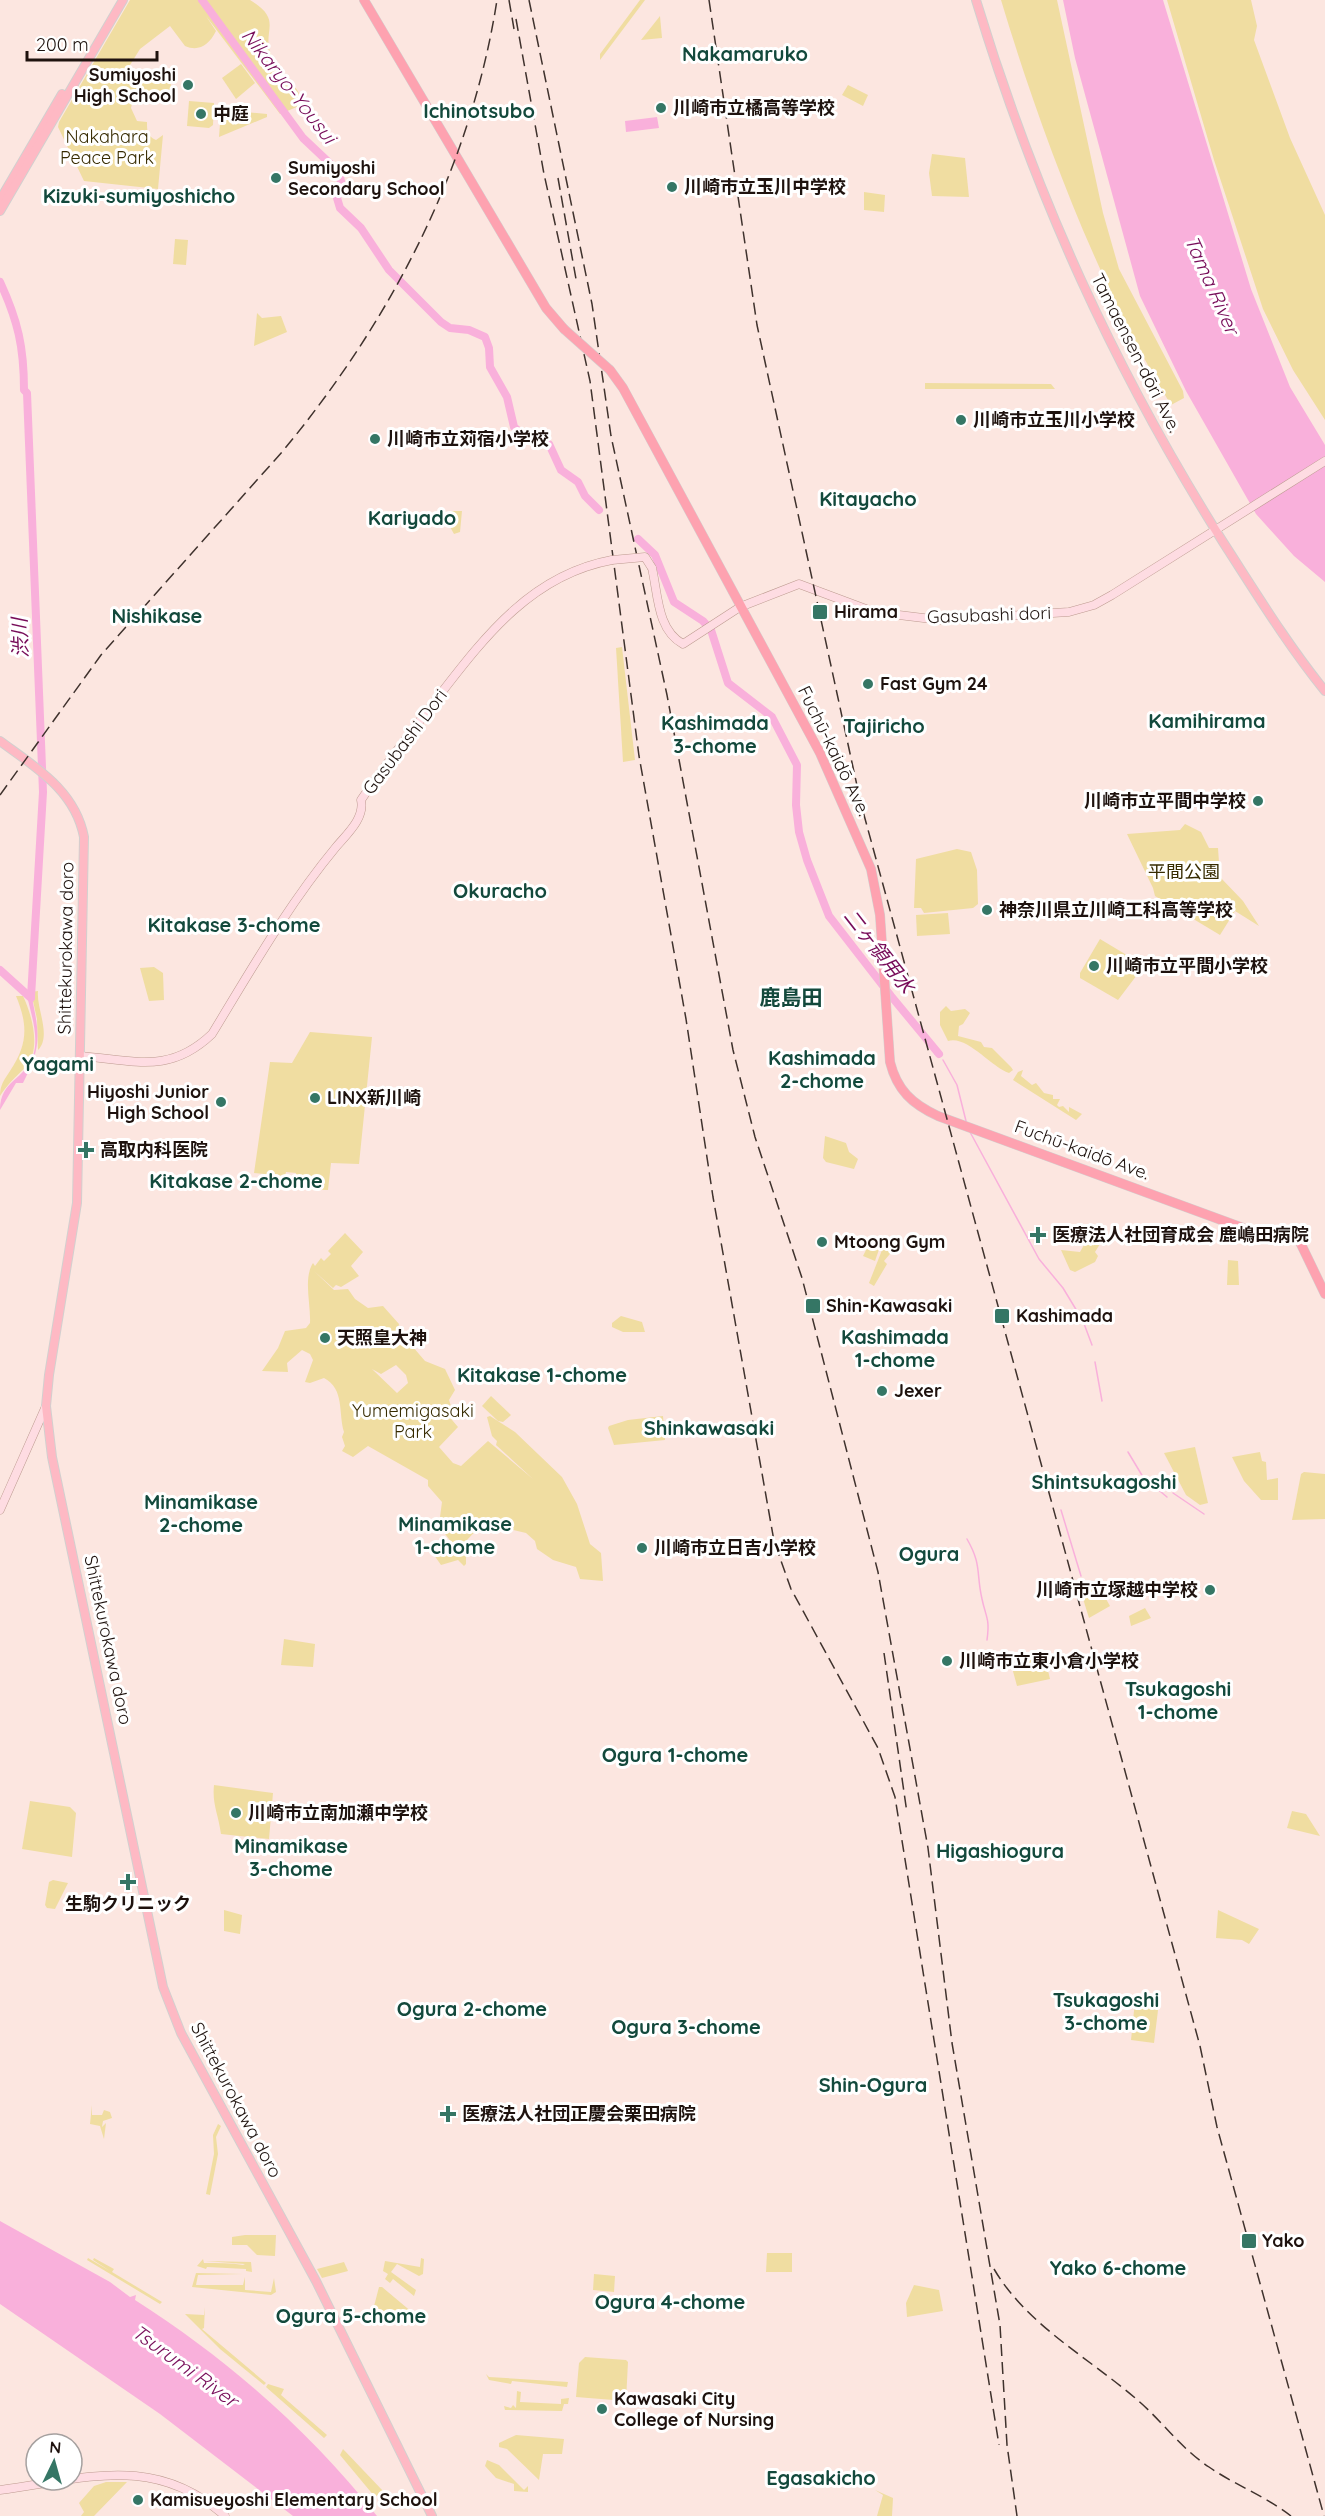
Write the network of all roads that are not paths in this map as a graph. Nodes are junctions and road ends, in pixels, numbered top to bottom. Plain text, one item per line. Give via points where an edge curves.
1 (118, 0) edge
2 (123, 0) edge
3 (364, 0) edge
4 (976, 0) edge
5 (0, 200) edge
6 (0, 211) edge
7 (1325, 461) edge
8 (1216, 530) junction
9 (740, 607) junction
10 (1325, 691) edge
11 (0, 741) edge
12 (80, 1056) junction
13 (1325, 1294) edge
14 (46, 1406) junction
15 (0, 1510) edge
16 (0, 2490) edge
17 (225, 2516) edge
18 (432, 2516) edge

1 - 5 main road
2 - 6 main road
3 - 9 highway, Fuchū-kaidō Ave., bridge via 546,308 610,370 623,388
4 - 8 main road, Tamaensen-dōri Ave. via 1014,119 1072,263 1164,446
7 - 8 main road, Gasubashi dori
8 - 9 main road, Gasubashi dori via 1112,595 1077,610 964,620 923,619 874,612 799,584
8 - 10 main road, Tamaensen-dōri Ave. via 1287,641
9 - 12 main road, Gasubashi Dori, bridge via 683,644 669,635 664,626 652,568 645,557 638,556 582,568 537,590 495,626 375,779 361,800 355,824 291,906 212,1034 176,1059 160,1062
9 - 13 highway, Fuchū-kaidō Ave. via 820,753 871,868 880,915 892,1072 900,1089 916,1105 947,1119 1273,1239 1298,1238
11 - 12 main road, Shittekurokawa doro via 48,776 71,803 84,837
12 - 14 main road, Shittekurokawa doro via 76,1203
14 - 15 main road
14 - 18 main road, Shittekurokawa doro via 52,1457 163,1987 181,2033 316,2281
16 - 17 main road via 111,2474 144,2476 188,2489

